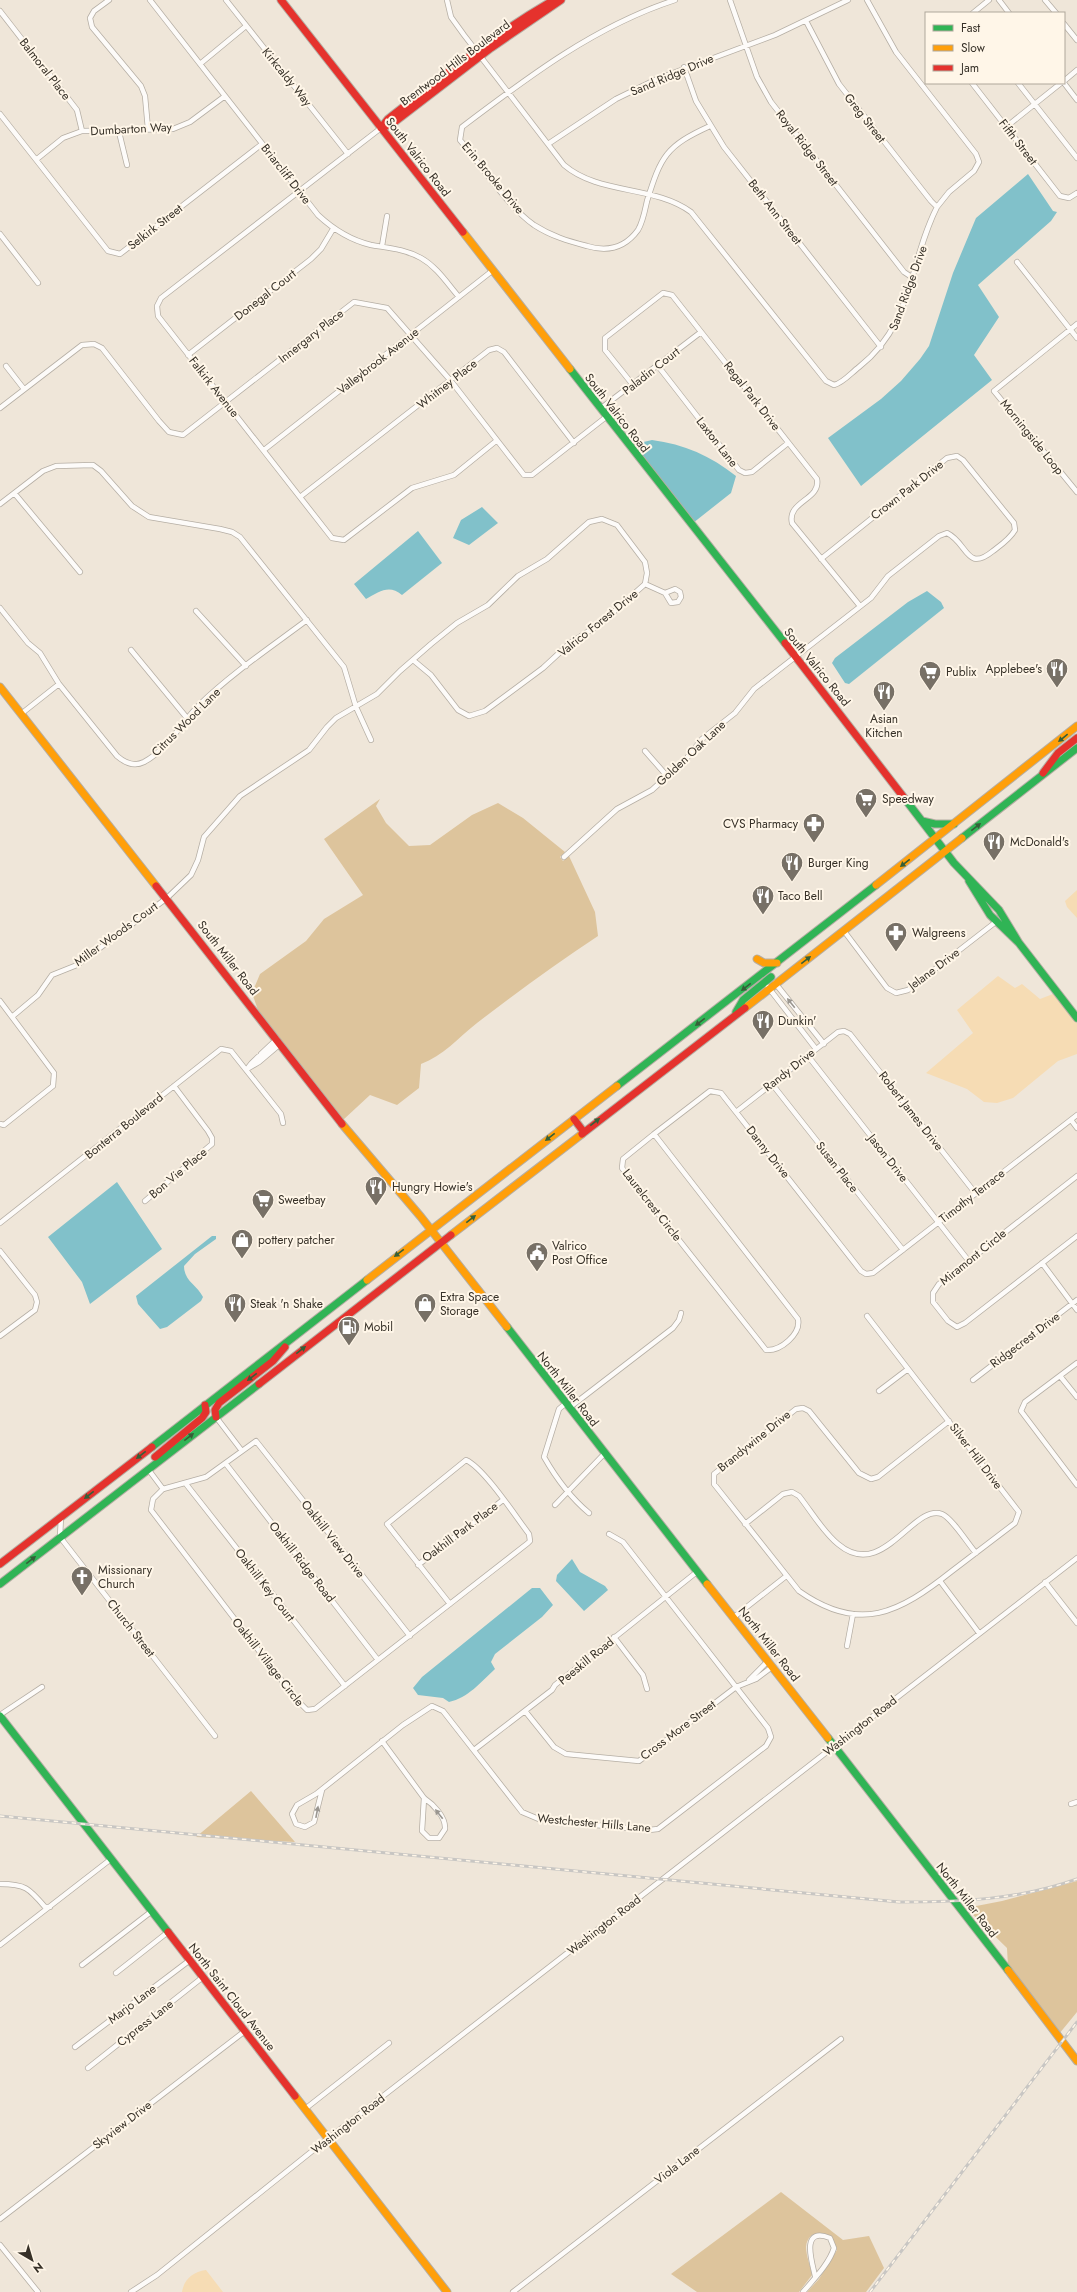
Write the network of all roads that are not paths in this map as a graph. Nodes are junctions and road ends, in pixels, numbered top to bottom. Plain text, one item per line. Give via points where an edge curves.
1 (109, 0) edge
2 (150, 0) edge
3 (226, 0) edge
4 (281, 0) edge
5 (447, 0) edge
6 (554, 0) edge
7 (561, 0) edge
8 (675, 0) edge
9 (730, 0) edge
10 (848, 0) edge
11 (867, 0) edge
12 (990, 0) edge
13 (999, 0) edge
14 (1046, 0) edge
15 (0, 11) edge
16 (974, 12) edge
17 (1008, 12) edge
18 (1055, 12) edge
19 (806, 21) junction
20 (1065, 25) edge
21 (246, 26) junction
22 (1077, 40) edge
23 (746, 46) junction
24 (478, 53) junction
25 (200, 64) junction
26 (684, 67) junction
27 (1077, 70) edge
28 (1065, 80) edge
29 (973, 84) edge
30 (1019, 84) edge
31 (1060, 84) edge
32 (1065, 84) edge
33 (508, 93) junction
34 (225, 96) junction
35 (1077, 100) edge
36 (1035, 104) junction
37 (0, 114) edge
38 (710, 126) junction
39 (1006, 127) junction
40 (381, 128) junction
41 (148, 129) junction
42 (82, 131) junction
43 (119, 132) junction
44 (262, 144) junction
45 (548, 144) junction
46 (348, 154) junction
47 (1077, 158) edge
48 (36, 159) junction
49 (127, 165) dead end
50 (300, 192) junction
51 (1077, 193) edge
52 (649, 196) junction
53 (937, 207) junction
54 (387, 216) dead end
55 (333, 228) junction
56 (0, 234) edge
57 (382, 246) junction
58 (1017, 262) dead end
59 (492, 271) junction
60 (913, 278) junction
61 (38, 283) dead end
62 (459, 297) junction
63 (1077, 324) edge
64 (1070, 330) junction
65 (701, 332) junction
66 (411, 335) junction
67 (1077, 338) edge
68 (881, 347) junction
69 (188, 355) junction
70 (6, 366) dead end
71 (658, 366) junction
72 (451, 381) junction
73 (633, 385) junction
74 (24, 390) junction
75 (225, 402) junction
76 (0, 408) edge
77 (600, 410) junction
78 (606, 418) junction
79 (496, 442) junction
80 (574, 443) junction
81 (788, 443) junction
82 (264, 450) junction
83 (1077, 492) edge
84 (15, 494) junction
85 (300, 497) junction
86 (0, 504) edge
87 (821, 559) junction
88 (80, 572) dead end
89 (645, 584) junction
90 (665, 593) dead end
91 (860, 606) junction
92 (0, 608) edge
93 (196, 611) dead end
94 (307, 620) junction
95 (131, 650) dead end
96 (795, 657) junction
97 (413, 660) junction
98 (246, 666) junction
99 (58, 684) junction
100 (0, 687) edge
101 (356, 707) junction
102 (21, 714) junction
103 (187, 718) junction
104 (1077, 726) edge
105 (1077, 738) edge
106 (371, 740) dead end
107 (1077, 748) edge
108 (646, 751) dead end
109 (667, 776) junction
110 (1041, 777) junction
111 (922, 821) junction
112 (954, 824) junction
113 (936, 839) junction
114 (945, 851) junction
115 (564, 857) dead end
116 (969, 881) junction
117 (167, 898) junction
118 (997, 921) junction
119 (844, 931) junction
120 (1019, 943) junction
121 (757, 959) dead end
122 (777, 963) junction
123 (763, 973) junction
124 (768, 980) junction
125 (776, 984) junction
126 (769, 989) junction
127 (0, 1001) edge
128 (12, 1016) junction
129 (733, 1016) junction
130 (1077, 1018) edge
131 (844, 1031) joint
132 (279, 1041) junction
133 (824, 1044) junction
134 (816, 1049) junction
135 (808, 1056) junction
136 (247, 1069) junction
137 (772, 1084) junction
138 (174, 1086) junction
139 (736, 1112) junction
140 (1077, 1115) edge
141 (574, 1119) junction
142 (1071, 1120) junction
143 (283, 1123) dead end
144 (0, 1124) edge
145 (1077, 1128) edge
146 (583, 1131) junction
147 (654, 1134) junction
148 (1077, 1176) edge
149 (976, 1194) junction
150 (145, 1201) dead end
151 (939, 1222) junction
152 (0, 1223) edge
153 (430, 1230) junction
154 (1077, 1236) edge
155 (440, 1243) junction
156 (902, 1250) junction
157 (0, 1251) edge
158 (968, 1260) junction
159 (1042, 1263) junction
160 (866, 1274) joint
161 (1077, 1300) edge
162 (1072, 1304) junction
163 (1077, 1310) edge
164 (681, 1313) dead end
165 (866, 1316) dead end
166 (0, 1336) edge
167 (289, 1340) junction
168 (1077, 1362) edge
169 (908, 1369) junction
170 (1060, 1376) junction
171 (973, 1380) dead end
172 (878, 1392) dead end
173 (1077, 1397) edge
174 (205, 1405) junction
175 (567, 1406) junction
176 (216, 1417) junction
177 (949, 1421) junction
178 (242, 1451) junction
179 (605, 1453) junction
180 (226, 1464) junction
181 (148, 1469) junction
182 (1075, 1478) edge
183 (134, 1480) junction
184 (186, 1484) junction
185 (1077, 1485) edge
186 (164, 1489) junction
187 (568, 1493) junction
188 (503, 1500) junction
189 (555, 1506) dead end
190 (589, 1513) dead end
191 (61, 1517) junction
192 (745, 1524) junction
193 (609, 1534) dead end
194 (60, 1537) junction
195 (976, 1553) junction
196 (1077, 1558) edge
197 (1, 1562) edge
198 (418, 1565) junction
199 (698, 1571) junction
200 (786, 1577) junction
201 (940, 1581) junction
202 (1045, 1582) junction
203 (0, 1584) edge
204 (666, 1596) junction
205 (450, 1604) junction
206 (853, 1614) junction
207 (734, 1617) junction
208 (1077, 1623) edge
209 (979, 1633) junction
210 (410, 1636) junction
211 (614, 1637) junction
212 (847, 1646) dead end
213 (378, 1660) junction
214 (770, 1664) junction
215 (42, 1686) dead end
216 (345, 1686) junction
217 (736, 1687) junction
218 (647, 1689) dead end
219 (525, 1711) junction
220 (0, 1716) edge
221 (215, 1736) dead end
222 (382, 1741) junction
223 (834, 1746) junction
224 (474, 1750) junction
225 (322, 1790) junction
226 (424, 1798) junction
227 (1077, 1802) edge
228 (1071, 1804) dead end
229 (111, 1858) junction
230 (0, 1884) edge
231 (50, 1907) junction
232 (152, 1911) junction
233 (168, 1932) junction
234 (0, 1945) edge
235 (190, 1960) junction
236 (82, 1965) dead end
237 (116, 1973) dead end
238 (203, 1977) junction
239 (245, 2031) junction
240 (841, 2039) dead end
241 (389, 2043) dead end
242 (75, 2047) dead end
243 (1077, 2061) edge
244 (88, 2068) dead end
245 (305, 2109) junction
246 (328, 2140) junction
247 (0, 2219) edge
248 (0, 2245) edge
249 (815, 2276) junction
250 (38, 2292) edge
251 (131, 2292) edge
252 (447, 2292) edge
253 (513, 2292) edge
254 (803, 2292) edge

1 - 41 street via 94,11 90,18 92,27 140,86 145,96
2 - 25 street, Briarcliff Drive
3 - 21 street, Kirkcaldy Way
4 - 40 main road, South Valrico Road
5 - 24 street, Sand Ridge Drive via 451,17
6 - 24 main road, Brentwood Hills Boulevard via 516,22
7 - 24 main road, Brentwood Hills Boulevard
8 - 33 street, Erin Brooke Drive via 620,23 573,47 541,67
9 - 23 street, Royal Ridge Street
10 - 19 street, Sand Ridge Drive
11 - 53 street, Sand Ridge Drive via 896,52 978,158 976,169 949,192
12 - 16 street
13 - 17 street
14 - 18 street
15 - 42 street, Balmoral Place via 77,110
19 - 23 street, Sand Ridge Drive
19 - 53 street, Greg Street via 841,88
20 - 22 street
21 - 25 street
21 - 46 street, Kirkcaldy Way
23 - 26 street, Sand Ridge Drive
23 - 60 street, Royal Ridge Street via 771,102 904,272
24 - 33 street, Sand Ridge Drive
24 - 40 main road, Brentwood Hills Boulevard via 392,124
25 - 34 street, Briarcliff Drive
26 - 38 street, Beth Ann Street via 696,101
26 - 45 street, Sand Ridge Drive via 616,100
27 - 28 street
29 - 39 street, Fifth Street
30 - 36 street
31 - 36 street
32 - 35 street
33 - 45 street, Sand Ridge Drive
33 - 52 street, Erin Brooke Drive via 462,127 460,140 518,211 533,224 564,240 610,250 633,236 639,228
34 - 41 street, Dumbarton Way via 190,122 173,128
34 - 44 street, Briarcliff Drive
36 - 39 street
36 - 47 street
37 - 48 street, Selkirk Street
38 - 52 street, Erin Brooke Drive via 685,138 664,157
38 - 68 street, Beth Ann Street
39 - 51 street, Fifth Street via 1060,196 1066,198
40 - 46 street, Falkirk Avenue
40 - 59 main road, South Valrico Road
41 - 43 street, Dumbarton Way
42 - 43 street, Dumbarton Way
42 - 48 street, Dumbarton Way via 63,138
43 - 49 street
44 - 48 street, Selkirk Street via 120,254 108,251
44 - 50 street, Briarcliff Drive
45 - 52 street, Sand Ridge Drive via 564,165 585,178
46 - 50 street, Falkirk Avenue
50 - 55 street, Briarcliff Drive via 318,215
50 - 69 street, Falkirk Avenue via 161,298 157,306 158,316
52 - 68 street, Sand Ridge Drive via 683,206 698,219 827,383 842,381
53 - 60 street, Sand Ridge Drive
54 - 57 street
55 - 57 street, Briarcliff Drive via 358,242
55 - 69 street, Donegal Court via 321,249 311,260
56 - 61 street
57 - 62 street, Briarcliff Drive via 422,258 441,275
58 - 64 street
59 - 62 street, Valleybrook Avenue
59 - 77 main road, South Valrico Road
60 - 68 street, Sand Ridge Drive via 899,318
62 - 66 street, Valleybrook Avenue
63 - 64 street, Morningside Loop
64 - 67 street
64 - 83 street, Morningside Loop via 994,391
65 - 71 street, Paladin Court
65 - 73 street, Regal Park Drive via 672,295 663,293 606,338 605,350
65 - 81 street, Regal Park Drive
66 - 72 street, Innergary Place
66 - 75 street, Innergary Place via 387,308 354,302
66 - 82 street, Valleybrook Avenue
69 - 75 street, Falkirk Avenue
70 - 74 street
71 - 73 street, Paladin Court
71 - 81 street, Laxton Lane via 739,470 745,473 752,472
72 - 79 street, Innergary Place
72 - 80 street, Whitney Place via 489,350 497,348 504,352
72 - 85 street, Whitney Place
73 - 77 street, Paladin Court
74 - 75 street, Innergary Place via 82,345 94,344 102,348 169,432 183,434
74 - 76 street, Innergary Place
75 - 82 street, Falkirk Avenue
77 - 78 main road, South Valrico Road
78 - 80 street, Innergary Place
78 - 96 main road, South Valrico Road
79 - 80 street, Innergary Place via 524,476 532,475
79 - 85 street, Falkirk Avenue via 454,475 412,488 344,540 332,538
81 - 87 street, Regal Park Drive via 817,479 818,486 815,492 794,508 792,523
82 - 85 street, Falkirk Avenue
84 - 86 street
84 - 88 street
84 - 94 street via 43,471 56,466 93,465 132,506 149,517 220,529 240,537
87 - 91 street, Regal Park Drive
87 - 91 street, Crown Park Drive via 947,458 957,456 1014,523 1015,530 1012,536 984,559 971,558 954,536 947,533 939,536 888,576 871,598
89 - 90 street
89 - 97 street, Valrico Forest Drive via 600,624 570,642 534,675 485,712 476,715 469,716 458,710 431,675
89 - 97 street, Valrico Forest Drive via 645,562 617,526 602,519 589,522 547,559 518,576 488,605 457,623
91 - 96 street, Crown Park Drive
92 - 99 street, Citrus Wood Lane via 28,643 40,653
93 - 98 street
94 - 98 street, Citrus Wood Lane
94 - 101 street via 344,667
95 - 103 street
96 - 109 street, Golden Oak Lane via 754,690 735,713 702,739
96 - 111 main road, South Valrico Road
97 - 101 street, Valrico Forest Drive via 377,694
98 - 103 street, Citrus Wood Lane via 204,700
99 - 102 street
99 - 103 street, Citrus Wood Lane via 125,763 142,763 150,758 166,745
100 - 102 main road, South Miller Road
101 - 106 street
101 - 117 street, Valrico Forest Drive via 336,718 309,750 240,796 204,837 191,875
102 - 117 main road, South Miller Road
104 -> 112 main road
105 - 110 main road via 1058,753
107 - 110 main road
108 - 109 street
109 - 115 street, Golden Oak Lane via 652,790 617,809
114 -> 110 main road
111 - 112 main road
111 - 113 main road, South Valrico Road
112 - 113 main road
113 - 114 main road, South Valrico Road
113 -> 122 main road
114 - 116 main road, South Valrico Road
114 - 119 main road
116 - 118 main road via 973,892
116 - 120 main road via 978,887 1015,933
117 - 128 street, Miller Woods Court via 77,965 52,975 38,995
117 - 132 main road, South Miller Road
118 - 119 street, Jelane Drive via 908,990 896,993 887,988
118 - 120 main road via 1010,937
125 -> 119 main road
120 - 130 main road
121 - 122 main road via 764,963
122 - 123 main road
123 - 124 street
123 - 124 street
123 -> 141 main road
124 - 125 street
124 - 126 street
124 - 129 main road via 743,1000
125 - 126 main road
133 -> 125 street
126 - 129 main road
126 - 134 street
127 - 128 street
128 - 144 street via 54,1072 53,1086 4,1125
146 -> 129 main road
131 - 133 street, Randy Drive via 838,1032
131 - 149 street, Robert James Drive via 850,1034
132 - 136 street via 260,1054
132 - 136 street via 256,1065
132 - 153 main road, South Miller Road via 349,1132
133 - 134 street, Randy Drive
134 - 135 street, Randy Drive
135 - 137 street, Randy Drive
135 - 151 street, Jason Drive
136 - 138 street, Bonterra Boulevard via 231,1051 221,1050
136 - 143 street, Bonterra Boulevard via 281,1114
137 - 139 street, Randy Drive
137 - 156 street, Susan Place
138 - 150 street, Bon Vie Place via 212,1138 212,1144
138 - 152 street, Bonterra Boulevard
139 - 147 street, Danny Drive via 721,1093 710,1091
139 - 160 street, Danny Drive
140 - 142 street, Timothy Terrace
141 - 146 main road
141 -> 153 main road
142 - 145 street
142 - 149 street, Timothy Terrace
155 -> 146 main road
147 - 147 street, Laurelcrest Circle via 623,1159 622,1168 766,1350 778,1348 798,1331 798,1319
148 - 158 street, Miramont Circle
149 - 151 street, Timothy Terrace
151 - 156 street, Timothy Terrace
151 - 158 street, Jason Drive
153 - 155 main road, South Miller Road
153 -> 167 main road
154 - 159 street
155 - 175 main road, North Miller Road
176 -> 155 main road
156 - 160 street, Timothy Terrace via 873,1272
157 - 166 street via 35,1295 37,1302 34,1310
158 - 159 street, Miramont Circle via 938,1284 933,1293 933,1302 948,1321 957,1327
159 - 162 street
161 - 162 street, Ridgecrest Drive
162 - 163 street
162 - 171 street, Ridgecrest Drive
164 - 175 street via 673,1328
165 - 169 street, Silver Hill Drive
167 - 174 main road
167 -> 176 main road via 273,1361 219,1403 214,1410
168 - 170 street
169 - 172 street
169 - 177 street, Silver Hill Drive
170 - 173 street
170 - 182 street via 1026,1402 1020,1411
174 - 183 main road via 206,1412 202,1418 172,1442
174 -> 191 main road
175 - 179 main road, North Miller Road
175 - 187 street via 559,1409 544,1455
176 - 178 street
181 -> 176 main road
177 - 192 street, Brandywine Drive via 878,1477 871,1479 859,1473 809,1411 796,1408 714,1474 714,1484
177 - 195 street, Silver Hill Drive via 1019,1512 1015,1523
178 - 180 street
178 - 210 street, Oakhill View Drive via 256,1442
179 - 187 street
179 - 199 main road, North Miller Road
180 - 184 street via 206,1477
180 - 213 street, Oakhill Ridge Road
181 - 183 main road
181 - 186 street
182 - 185 street
183 - 194 main road
184 - 186 street
184 - 216 street, Oakhill Key Court
186 - 216 street, Oakhill Village Circle via 153,1499 151,1510 304,1709 315,1709
187 - 189 street
187 - 190 street
188 - 198 street, Oakhill Park Place
188 - 198 street, Oakhill Village Circle via 473,1463 466,1460 387,1524
188 - 205 street, Oakhill Village Circle via 531,1539
191 - 194 street
191 - 197 main road
192 - 195 street via 783,1494 792,1492 799,1496 837,1544 852,1553 880,1551 926,1516 936,1513 947,1518
192 - 200 street, Brandywine Drive
193 - 204 street, Westchester Hills Lane via 623,1542
203 -> 194 main road
194 - 221 street, Church Street
195 - 201 street, Silver Hill Drive
196 - 202 street, Washington Road
198 - 205 street, Oakhill Village Circle
199 - 204 street, Peeskill Road
199 - 207 main road, North Miller Road
200 - 206 street, Brandywine Drive via 799,1591 815,1602 833,1610
200 - 207 street
201 - 206 street, Brandywine Drive via 917,1598 897,1608 874,1614
201 - 209 street
202 - 208 street
202 - 209 street, Washington Road
204 - 211 street, Peeskill Road
204 - 217 street, Westchester Hills Lane
205 - 210 street, Oakhill Village Circle
206 - 212 street
207 - 214 main road, North Miller Road
209 - 223 street, Washington Road
210 - 213 street, Oakhill Village Circle
211 - 218 street via 643,1675
211 - 219 street, Peeskill Road
213 - 216 street, Oakhill Village Circle
214 - 217 street, Cross More Street via 756,1679
214 - 223 main road, North Miller Road
215 - 220 street
217 - 219 street, Cross More Street via 639,1761 566,1754 554,1747
217 - 224 street, Westchester Hills Lane via 770,1731 770,1740 766,1746 658,1828 634,1828 531,1817 522,1812
219 - 224 street, Peeskill Road
220 - 229 main road, North Saint Cloud Avenue
222 - 224 street, Westchester Hills Lane via 427,1708 436,1707 443,1711
222 - 225 street, Westchester Hills Lane
222 - 226 street
223 - 243 main road, North Miller Road
223 - 246 street, Washington Road
225 -> 225 street, Westchester Hills Lane via 295,1807 292,1814 296,1824 305,1827 314,1822
226 -> 226 street via 422,1831 429,1838 439,1838 444,1833 444,1822 430,1802
227 - 228 street
229 - 231 street
229 - 232 main road, North Saint Cloud Avenue
230 - 231 street via 18,1884 30,1889 44,1907
231 - 234 street
232 - 233 main road, North Saint Cloud Avenue
232 - 236 street
233 - 235 main road, North Saint Cloud Avenue
233 - 237 street
235 - 238 main road, North Saint Cloud Avenue
235 - 242 street, Marjo Lane
238 - 239 main road, North Saint Cloud Avenue
238 - 244 street, Cypress Lane
239 - 245 main road, North Saint Cloud Avenue
239 - 247 street, Skyview Drive
240 - 253 street, Viola Lane
241 - 245 street
245 - 246 main road, North Saint Cloud Avenue
246 - 251 street, Washington Road via 157,2275
246 - 252 main road, North Saint Cloud Avenue
248 - 250 street
249 - 249 street via 834,2248 830,2238 823,2235 815,2236 809,2248
249 - 254 street

